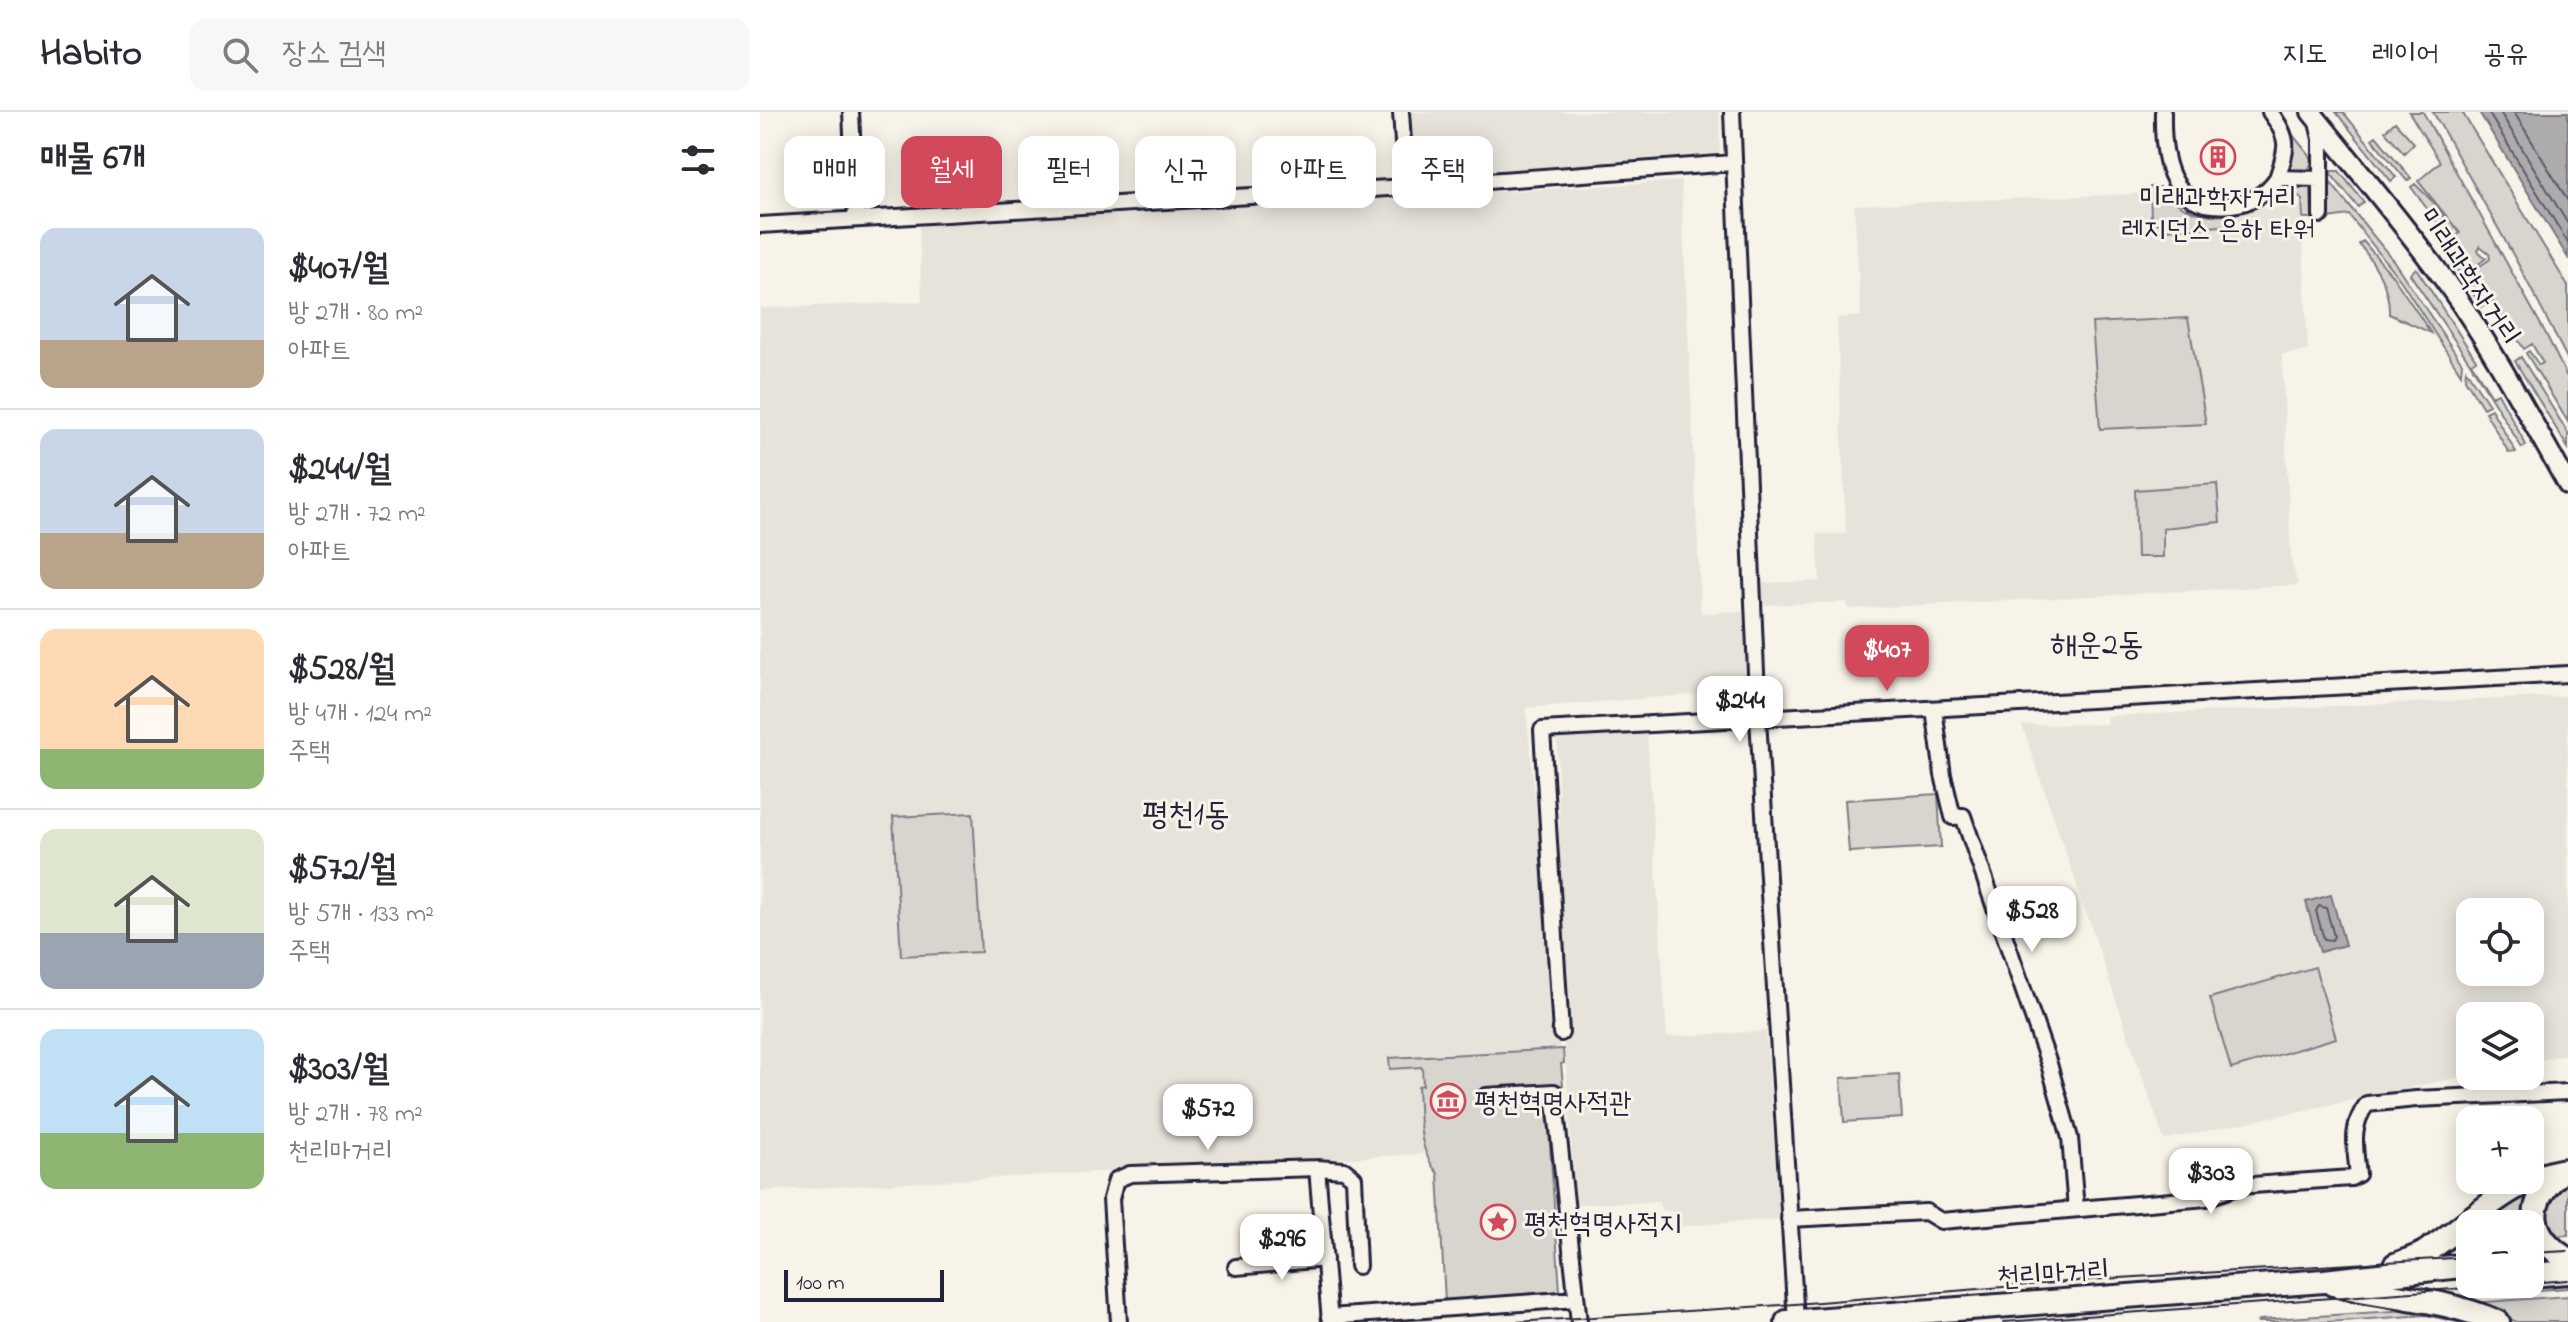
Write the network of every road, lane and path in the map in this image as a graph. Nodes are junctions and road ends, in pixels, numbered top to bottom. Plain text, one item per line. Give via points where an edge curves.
1 (851, 112) edge
2 (1401, 112) edge
3 (1732, 112) edge
4 (2163, 112) edge
5 (2270, 112) edge
6 (2313, 115) edge
7 (1403, 136) edge
8 (1733, 163) junction
9 (2277, 178) junction
10 (2320, 179) junction
11 (1493, 181) edge
12 (1392, 188) edge
13 (2321, 215) dead end
14 (856, 219) junction
15 (760, 225) edge
16 (2568, 485) edge
17 (2568, 674) edge
18 (1934, 709) junction
19 (1758, 719) junction
20 (1561, 1033) dead end
21 (2568, 1092) edge
22 (1486, 1096) dead end
23 (1317, 1168) junction
24 (2566, 1170) edge
25 (2076, 1209) junction
26 (1789, 1219) junction
27 (1325, 1259) junction
28 (2544, 1261) edge
29 (2567, 1262) edge
30 (1358, 1266) dead end
31 (1236, 1267) dead end
32 (2456, 1267) edge
33 (2544, 1270) edge
34 (2456, 1280) edge
35 (2324, 1281) junction
36 (1576, 1299) junction
37 (1330, 1319) edge
38 (1796, 1321) edge
39 (1119, 1322) edge
40 (1579, 1322) edge
41 (1787, 1322) edge
42 (2498, 1322) edge

1 - 14 street
2 - 7 street
3 - 8 street
4 - 9 street via 2167,164 2191,201 2237,204 2261,196
5 - 9 street via 2285,134
6 - 10 street via 2321,139
6 - 16 main road, 미래과학자거리 via 2449,287
8 - 11 street
8 - 19 street
9 - 10 street
10 - 13 street
12 - 14 street
14 - 15 street
17 - 18 street
18 - 19 street
18 - 25 street via 1953,817 1963,816 2062,1108
19 - 20 street via 1542,730
19 - 26 street
21 - 25 street via 2367,1104 2354,1130 2358,1174 2351,1178 2239,1186 2206,1198
22 - 36 street via 1554,1092
23 - 27 street
23 - 30 street via 1344,1170 1354,1178
23 - 39 street via 1130,1174 1116,1180 1111,1199
24 - 29 highway via 2541,1192 2535,1215 2542,1236
24 - 35 highway via 2493,1200 2422,1254
25 - 26 street via 1941,1221 1926,1212
26 - 38 street
27 - 31 street
27 - 37 street
28 - 29 highway
29 - 33 highway
32 - 35 highway, 천리마거리
34 - 35 highway, 천리마거리
35 - 38 highway, 천리마거리
35 - 42 highway via 2433,1301
36 - 37 street
36 - 40 street
38 - 41 highway, 천리마거리

